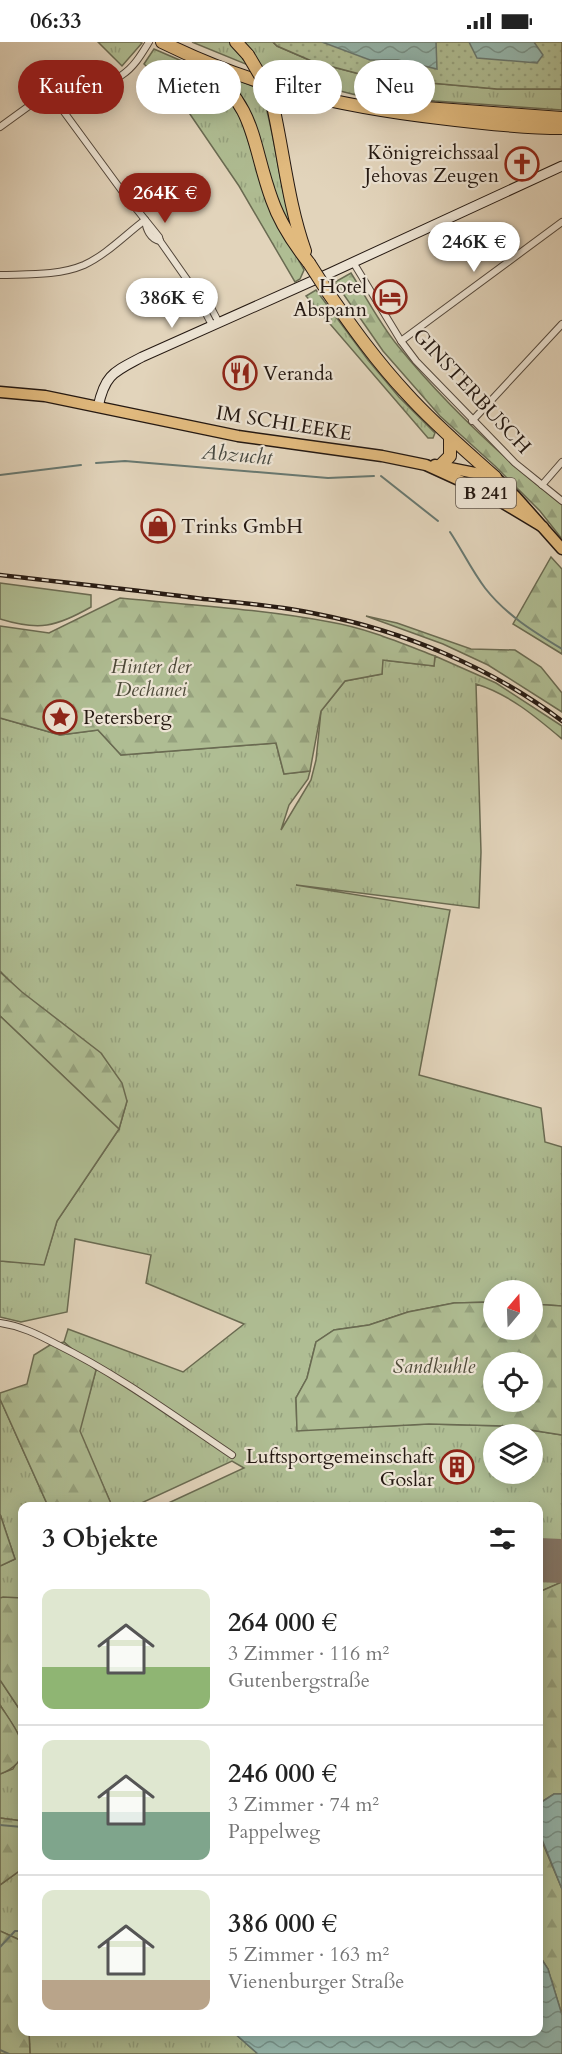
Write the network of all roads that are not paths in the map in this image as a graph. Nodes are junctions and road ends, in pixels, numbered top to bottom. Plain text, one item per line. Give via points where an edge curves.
1 (148, 42) edge
2 (162, 42) edge
3 (180, 42) edge
4 (236, 42) edge
5 (195, 58) junction
6 (124, 73) edge
7 (18, 114) edge
8 (65, 114) edge
9 (562, 118) edge
10 (0, 127) edge
11 (562, 128) edge
12 (562, 166) edge
13 (145, 220) junction
14 (562, 222) edge
15 (353, 262) junction
16 (309, 263) junction
17 (0, 275) edge
18 (216, 324) junction
19 (562, 324) edge
20 (401, 341) junction
21 (0, 392) edge
22 (100, 407) junction
23 (472, 421) junction
24 (450, 437) junction
25 (562, 462) edge
26 (426, 465) junction
27 (441, 465) junction
28 (495, 477) junction
29 (542, 485) junction
30 (562, 501) edge
31 (543, 527) junction
32 (562, 549) edge
33 (0, 1323) edge
34 (232, 1455) dead end

1 - 6 street via 136,63
2 - 5 highway
3 - 9 highway via 274,79 349,98 430,109
4 - 16 highway, bridge via 264,82 273,106 293,216
5 - 11 highway via 257,82 344,105 466,122
5 - 16 highway via 220,78 242,106 275,207
7 - 10 street
8 - 13 street
12 - 15 street
13 - 17 street via 77,267 58,272
13 - 18 street
14 - 20 street
15 - 18 street
15 - 20 street, GINSTERBUSCH
16 - 24 highway, bridge via 365,345
18 - 22 street via 118,370 109,378
19 - 23 street
20 - 23 street, GINSTERBUSCH
21 - 22 main road, B 241
22 - 26 main road, IM SCHLEEKE / B 241 via 256,439
23 - 29 street, GINSTERBUSCH
24 - 27 highway via 450,456
24 - 28 highway
25 - 29 street
26 - 27 main road, IM SCHLEEKE / B 241
26 - 31 main road, IM SCHLEEKE / B 241 via 483,491
27 - 28 main road, IM SCHLEEKE / B 241
28 - 31 main road, IM SCHLEEKE
29 - 30 street, GINSTERBUSCH
31 - 32 main road, IM SCHLEEKE
33 - 34 street via 24,1328 82,1356 134,1386

